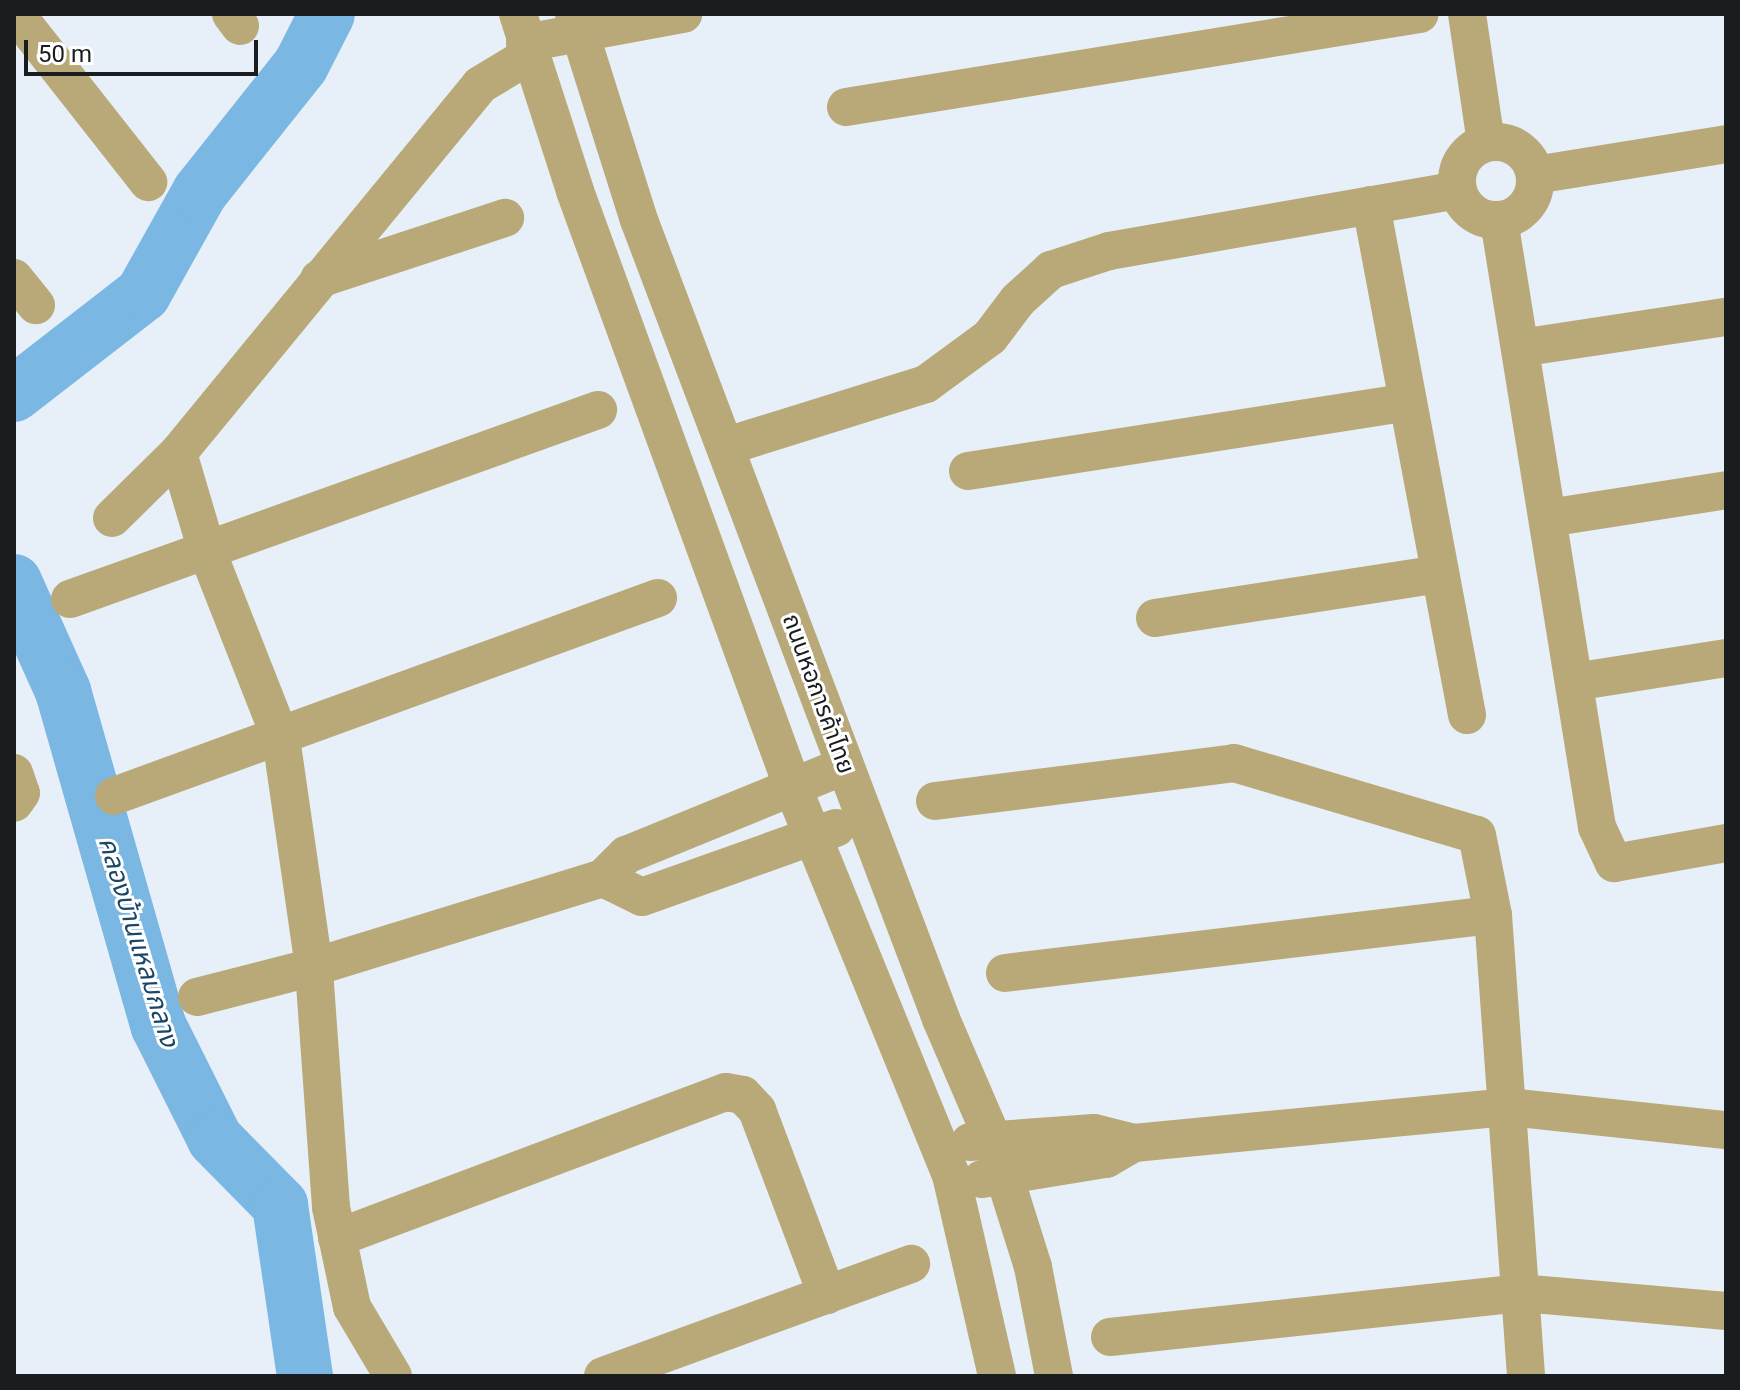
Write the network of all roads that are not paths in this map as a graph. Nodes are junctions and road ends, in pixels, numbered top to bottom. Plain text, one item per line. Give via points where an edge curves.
1 (16, 14) edge
2 (683, 14) edge
3 (1420, 14) edge
4 (1467, 14) edge
5 (577, 22) edge
6 (524, 37) edge
7 (846, 107) dead end
8 (1486, 143) junction
9 (1726, 144) edge
10 (1535, 175) junction
11 (148, 182) dead end
12 (1458, 190) junction
13 (1371, 205) junction
14 (505, 218) dead end
15 (1499, 220) junction
16 (319, 279) junction
17 (1726, 317) edge
18 (1520, 348) junction
19 (1408, 402) junction
20 (598, 410) dead end
21 (727, 446) junction
22 (178, 453) junction
23 (968, 471) dead end
24 (1726, 490) edge
25 (112, 518) dead end
26 (1548, 518) junction
27 (207, 551) junction
28 (1440, 574) junction
29 (658, 598) dead end
30 (70, 599) dead end
31 (1155, 618) dead end
32 (1726, 658) edge
33 (1574, 682) junction
34 (1467, 715) dead end
35 (281, 739) junction
36 (844, 766) junction
37 (14, 773) edge
38 (793, 788) junction
39 (114, 796) dead end
40 (935, 801) dead end
41 (14, 803) edge
42 (864, 816) junction
43 (814, 836) junction
44 (1726, 843) edge
45 (603, 878) junction
46 (1493, 915) junction
47 (314, 967) junction
48 (1005, 973) dead end
49 (197, 997) dead end
50 (1509, 1107) junction
51 (1726, 1130) edge
52 (993, 1140) junction
53 (1134, 1143) junction
54 (940, 1146) junction
55 (1005, 1176) junction
56 (954, 1184) junction
57 (337, 1238) junction
58 (911, 1264) dead end
59 (1521, 1293) junction
60 (827, 1295) junction
61 (1726, 1311) edge
62 (1110, 1337) dead end
63 (393, 1376) edge
64 (603, 1376) edge
65 (997, 1376) edge
66 (1054, 1376) edge
67 (1526, 1376) edge

1 - 11 street
2 - 5 street
3 - 7 street
4 - 8 street
5 - 6 street
5 - 21 street, ถนนหอการค้าไทย via 639,220
6 - 16 street
6 - 38 street
8 - 10 street via 1512,145 1531,163
8 - 12 street via 1465,157
9 - 10 street
10 - 15 street via 1530,201 1522,211
12 - 13 street
12 - 15 street via 1474,214
13 - 19 street
13 - 21 street via 1109,251 1051,270 1018,300 990,337 926,384
14 - 16 street
15 - 18 street
16 - 22 street
17 - 18 street
18 - 26 street
19 - 23 street
19 - 28 street
20 - 27 street
21 - 36 street, ถนนหอการค้าไทย
22 - 25 street
22 - 27 street
24 - 26 street
26 - 33 street
27 - 30 street
27 - 35 street
28 - 31 street
28 - 34 street
29 - 35 street
32 - 33 street
33 - 44 street via 1597,827 1614,863
35 - 39 street
35 - 47 street
36 - 38 street
36 - 42 street, ถนนหอการค้าไทย
37 - 41 street via 21,793
38 - 43 street
38 - 45 street via 626,855
40 - 46 street via 1234,763 1477,835
42 - 43 street
42 - 52 street, ถนนหอการค้าไทย
43 - 45 street via 642,897
43 - 54 street
45 - 47 street
46 - 48 street
46 - 50 street
47 - 49 street
47 - 57 street
50 - 51 street
50 - 53 street
50 - 59 street
52 - 53 street via 1094,1133
52 - 54 street
52 - 55 street, ถนนหอการค้าไทย
53 - 55 street via 1106,1159
54 - 56 street
55 - 56 street
55 - 66 street, ถนนหอการค้าไทย via 1033,1267
56 - 65 street
57 - 60 street via 726,1092 743,1095 757,1110
57 - 63 street via 352,1307
58 - 60 street
59 - 61 street
59 - 62 street
59 - 67 street
60 - 64 street

